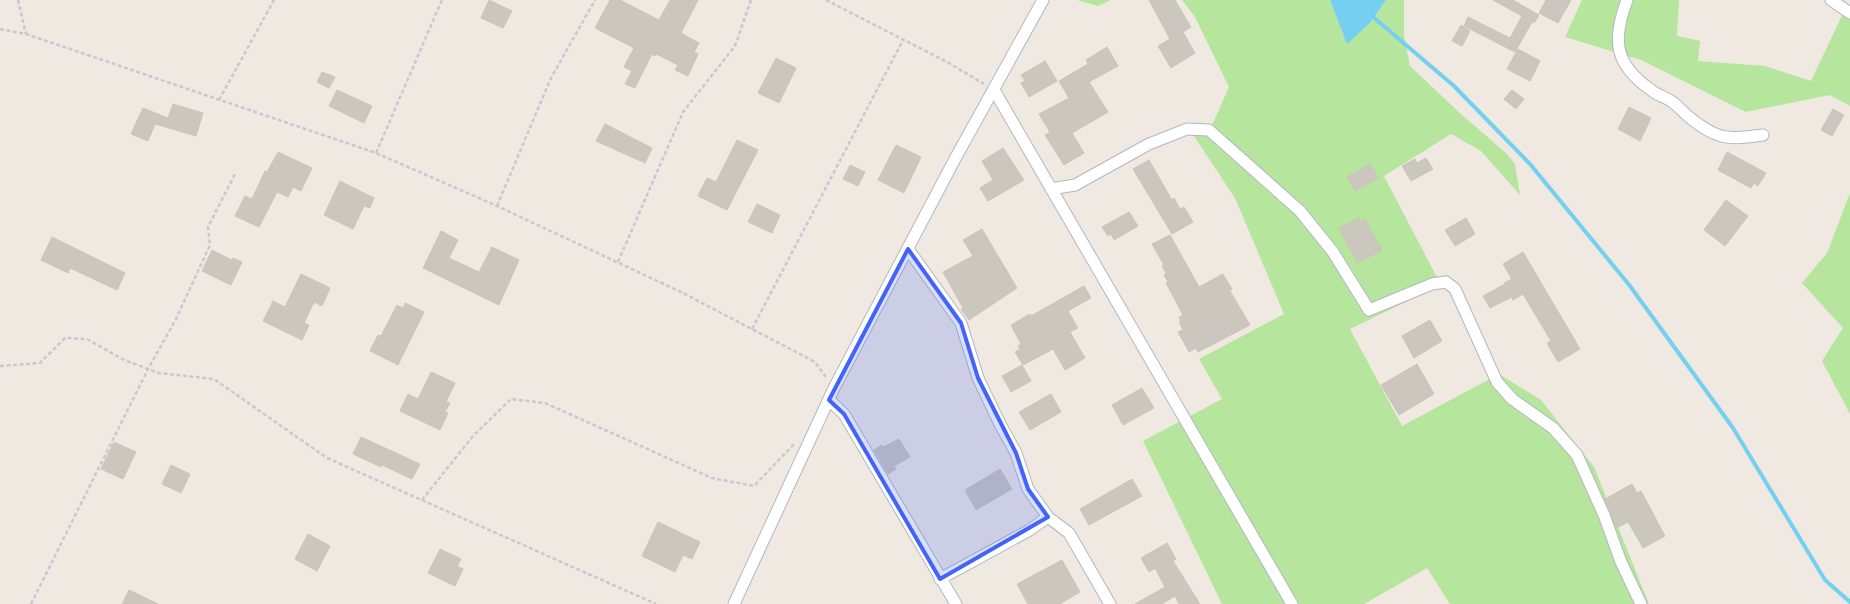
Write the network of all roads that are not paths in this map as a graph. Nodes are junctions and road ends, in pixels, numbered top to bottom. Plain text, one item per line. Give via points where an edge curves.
1 (1043, 0) edge
2 (1627, 0) edge
3 (1831, 0) edge
4 (1850, 12) edge
5 (994, 90) junction
6 (1763, 135) dead end
7 (1051, 189) junction
8 (908, 249) junction
9 (829, 400) junction
10 (1048, 517) junction
11 (940, 579) junction
12 (734, 604) edge
13 (956, 604) edge
14 (1110, 604) edge
15 (1292, 604) edge
16 (1641, 604) edge

1 - 5 street
2 - 6 street via 1617,32 1618,50 1627,69 1715,136 1737,139
3 - 4 street
5 - 7 street
5 - 8 street
7 - 15 street
7 - 16 street via 1075,185 1149,144 1187,129 1209,130 1300,211 1334,252 1369,310 1432,284 1446,282 1455,288 1497,382 1512,399 1553,428 1577,455
8 - 9 street
8 - 10 street via 961,323 978,378 1016,453 1028,488
9 - 11 street via 844,414
9 - 12 street
10 - 11 street
10 - 14 street via 1069,533
11 - 13 street

